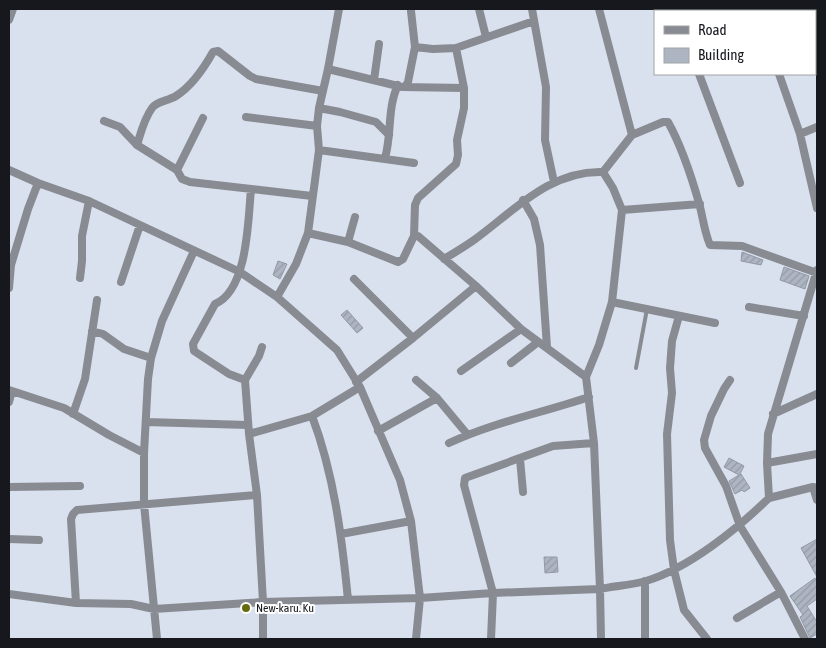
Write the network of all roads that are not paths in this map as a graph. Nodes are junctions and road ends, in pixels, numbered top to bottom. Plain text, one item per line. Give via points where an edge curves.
1 (13, 9) edge
2 (339, 9) edge
3 (479, 9) edge
4 (532, 9) edge
5 (599, 9) edge
6 (411, 11) dead end
7 (9, 20) edge
8 (534, 21) junction
9 (486, 38) junction
10 (379, 44) dead end
11 (415, 47) junction
12 (456, 48) junction
13 (328, 69) junction
14 (699, 75) edge
15 (779, 75) edge
16 (374, 80) junction
17 (402, 86) junction
18 (464, 88) junction
19 (323, 90) junction
20 (319, 108) junction
21 (246, 117) dead end
22 (203, 118) dead end
23 (104, 120) dead end
24 (386, 125) junction
25 (317, 126) junction
26 (817, 127) edge
27 (800, 134) junction
28 (632, 135) junction
29 (138, 144) junction
30 (319, 150) junction
31 (385, 158) junction
32 (414, 163) dead end
33 (9, 170) edge
34 (177, 170) junction
35 (603, 172) junction
36 (554, 182) junction
37 (38, 183) junction
38 (740, 183) dead end
39 (251, 189) junction
40 (312, 196) junction
41 (523, 200) junction
42 (89, 202) junction
43 (700, 204) junction
44 (817, 208) edge
45 (622, 210) junction
46 (355, 217) dead end
47 (140, 225) junction
48 (308, 234) junction
49 (414, 236) junction
50 (348, 242) junction
51 (194, 251) junction
52 (444, 259) junction
53 (240, 272) junction
54 (817, 272) edge
55 (80, 278) dead end
56 (354, 279) dead end
57 (121, 282) dead end
58 (476, 286) junction
59 (9, 288) edge
60 (277, 297) junction
61 (97, 300) dead end
62 (612, 302) junction
63 (749, 307) dead end
64 (647, 309) junction
65 (678, 316) junction
66 (804, 316) junction
67 (715, 323) dead end
68 (521, 329) junction
69 (92, 331) junction
70 (413, 338) junction
71 (538, 342) junction
72 (262, 347) dead end
73 (547, 347) junction
74 (151, 358) junction
75 (511, 363) dead end
76 (636, 368) dead end
77 (461, 371) dead end
78 (586, 377) junction
79 (245, 380) junction
80 (416, 380) dead end
81 (730, 380) dead end
82 (358, 384) junction
83 (10, 391) edge
84 (817, 394) edge
85 (589, 396) junction
86 (437, 398) junction
87 (9, 402) edge
88 (73, 414) junction
89 (773, 414) junction
90 (312, 416) junction
91 (146, 422) junction
92 (248, 425) junction
93 (378, 431) junction
94 (249, 434) junction
95 (467, 434) junction
96 (449, 443) dead end
97 (594, 443) junction
98 (144, 453) junction
99 (817, 454) edge
100 (520, 458) junction
101 (767, 463) junction
102 (80, 486) dead end
103 (9, 487) edge
104 (815, 488) edge
105 (523, 492) dead end
106 (257, 495) junction
107 (769, 498) junction
108 (817, 500) edge
109 (144, 504) junction
110 (411, 522) junction
111 (740, 526) junction
112 (341, 534) junction
113 (9, 539) edge
114 (39, 540) dead end
115 (674, 570) junction
116 (645, 582) junction
117 (600, 589) junction
118 (781, 592) junction
119 (493, 593) junction
120 (9, 594) edge
121 (420, 598) junction
122 (348, 600) junction
123 (263, 602) junction
124 (76, 603) junction
125 (154, 609) junction
126 (737, 618) dead end
127 (157, 639) edge
128 (263, 639) edge
129 (416, 639) edge
130 (492, 639) edge
131 (601, 639) edge
132 (645, 639) edge
133 (706, 639) edge
134 (806, 639) edge

1 - 7 street
2 - 13 street
3 - 9 street
4 - 8 street
5 - 28 street
6 - 11 street
8 - 9 street
8 - 36 street via 546,87 545,140
9 - 12 street
10 - 16 street
11 - 12 street
11 - 17 street via 408,82
12 - 18 street
13 - 16 street
13 - 19 street
14 - 38 street
15 - 27 street
16 - 17 street
17 - 18 street
17 - 24 street via 392,98
18 - 49 street via 456,164 418,198
19 - 20 street
19 - 29 street via 256,79 218,51 213,52 188,87 153,106
20 - 24 street
20 - 25 street
21 - 25 street
22 - 34 street
23 - 29 street via 120,127
24 - 31 street via 389,140
25 - 30 street
26 - 27 street
27 - 44 street
28 - 35 street
28 - 43 street via 668,122 680,145
29 - 34 street
30 - 31 street
30 - 40 street
31 - 32 street
33 - 37 street
34 - 39 street via 182,179 190,182
35 - 36 street via 588,172
35 - 45 street
36 - 41 street
37 - 42 street
37 - 59 street via 11,265
39 - 40 street
39 - 53 street
40 - 48 street
41 - 52 street via 473,241
41 - 73 street via 534,219 540,245
42 - 47 street
42 - 55 street via 82,236
43 - 45 street
43 - 54 street via 710,245 742,246
45 - 62 street
46 - 50 street
47 - 51 street
47 - 57 street
48 - 50 street
48 - 60 street
49 - 50 street via 403,259 398,262
49 - 52 street
51 - 53 street
51 - 74 street via 162,321
52 - 58 street
53 - 60 street
53 - 79 street via 222,301 215,304 207,316 193,348 229,374
54 - 66 street
56 - 70 street
58 - 68 street
58 - 70 street
60 - 82 street via 337,350
61 - 69 street
62 - 64 street
62 - 78 street
63 - 66 street
64 - 65 street
64 - 76 lane
65 - 67 street
65 - 115 street via 672,340 672,392 667,434
66 - 89 street
68 - 71 street
68 - 77 street
69 - 74 street via 104,334 124,349
69 - 88 street via 85,379
70 - 82 street
71 - 73 street
71 - 75 street
72 - 79 street
73 - 78 street
74 - 91 street
78 - 85 street
79 - 92 street
80 - 86 street
81 - 111 street via 711,416 704,440 705,448 726,486
82 - 90 street
82 - 93 street
83 - 87 street
83 - 88 street via 64,408
84 - 89 street
85 - 95 street
85 - 97 street
86 - 93 street
86 - 95 street
88 - 98 street
89 - 101 street via 768,434
90 - 94 street
90 - 112 street via 320,438
91 - 92 street
91 - 98 street
92 - 94 street
93 - 110 street via 400,480
94 - 106 street
95 - 96 street
97 - 100 street via 553,446
97 - 117 street
98 - 109 street
99 - 101 street
100 - 105 street
100 - 119 street via 465,478 464,485
101 - 107 street
102 - 103 street
104 - 107 street
104 - 108 street
106 - 109 street
106 - 123 street
107 - 111 street
109 - 124 street via 77,510 73,514
109 - 125 street
110 - 112 street
110 - 121 street
111 - 115 street
111 - 118 street
112 - 122 street
113 - 114 street
115 - 116 street
115 - 133 street via 684,610
116 - 117 street
116 - 132 street
117 - 119 street
117 - 131 street
118 - 126 street
118 - 134 street
119 - 121 street
119 - 130 street
120 - 124 street
121 - 122 street
121 - 129 street
122 - 123 street
123 - 125 street
123 - 128 street
124 - 125 street via 131,604
125 - 127 street

